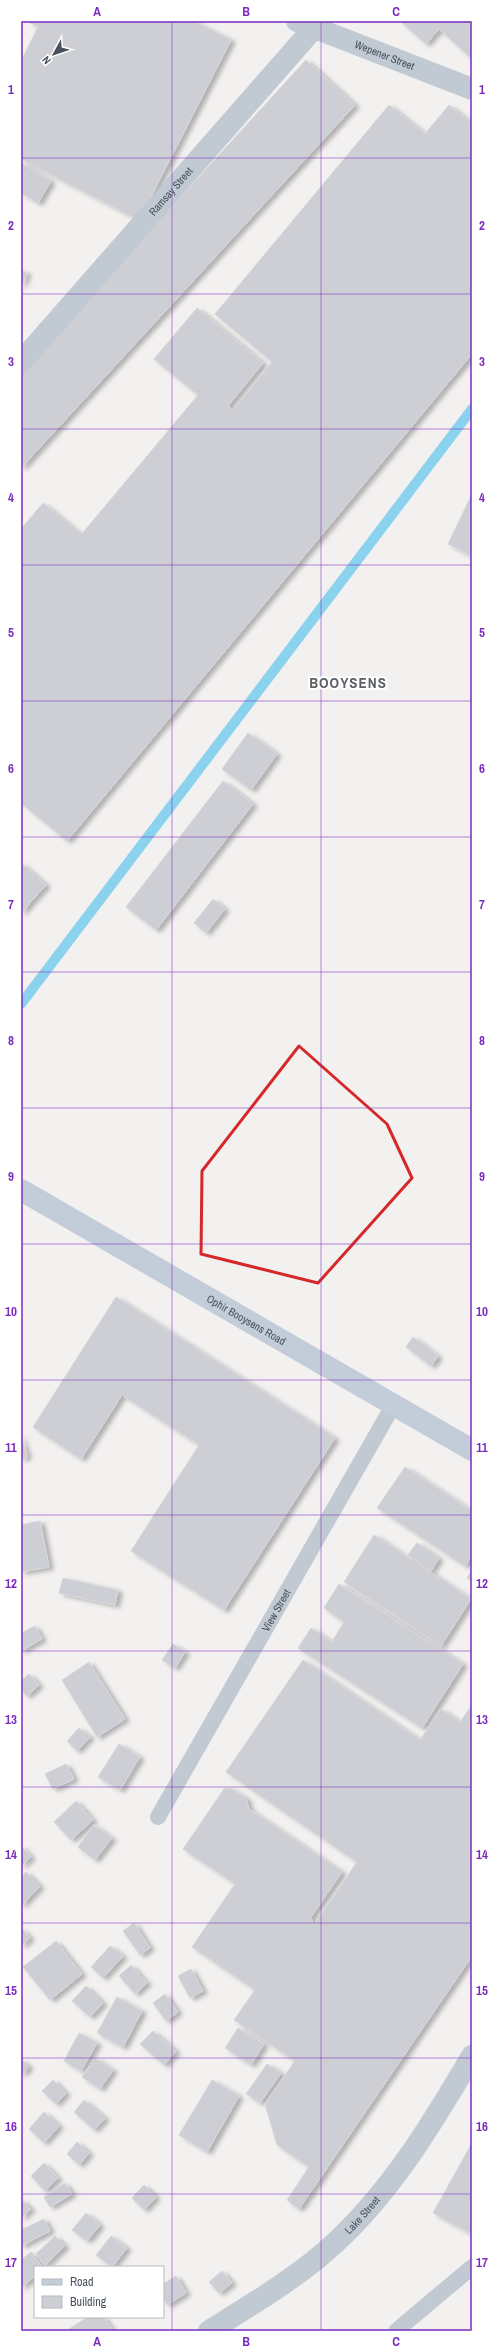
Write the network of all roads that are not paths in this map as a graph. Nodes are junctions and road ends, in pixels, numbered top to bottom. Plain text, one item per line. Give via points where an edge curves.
1 (310, 23) edge
2 (472, 89) edge
3 (21, 362) edge
4 (21, 1190) edge
5 (394, 1404) junction
6 (472, 1450) edge
7 (158, 1817) dead end
8 (472, 2056) edge
9 (472, 2267) edge
10 (209, 2331) edge
11 (396, 2331) edge

1 - 2 street, Wepener Street
1 - 3 street, Ramsay Street
4 - 5 main road, Ophir Booysens Road
5 - 6 main road, Ophir Booysens Road
5 - 7 lane, View Street
8 - 10 street, Lake Street via 412,2155 363,2215 336,2243
9 - 11 lane

